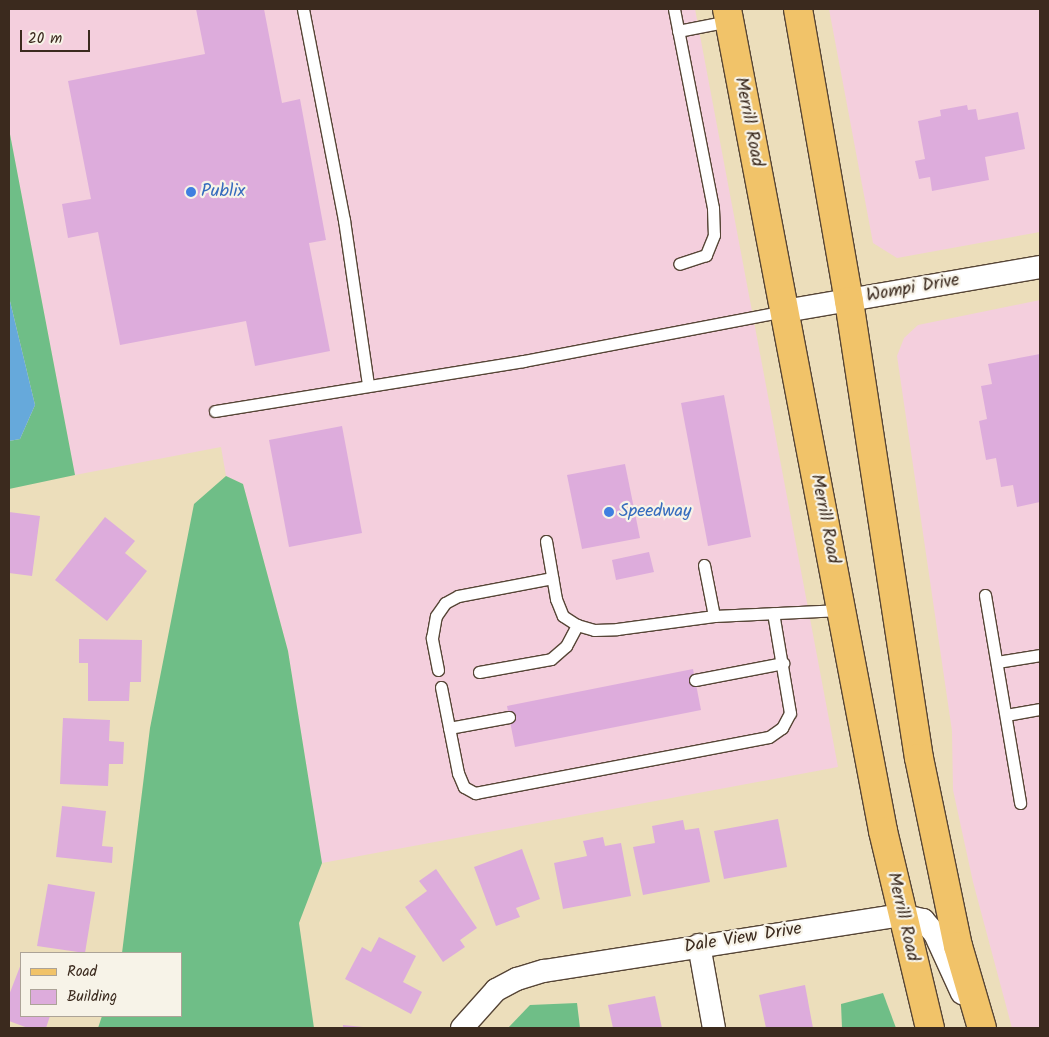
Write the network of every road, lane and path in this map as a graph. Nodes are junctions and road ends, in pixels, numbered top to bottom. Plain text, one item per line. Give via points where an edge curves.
1 (303, 9) edge
2 (674, 9) edge
3 (800, 9) edge
4 (728, 15) edge
5 (678, 31) junction
6 (678, 264) dead end
7 (1040, 267) edge
8 (849, 301) junction
9 (785, 311) junction
10 (368, 385) junction
11 (215, 411) dead end
12 (546, 541) dead end
13 (704, 566) dead end
14 (552, 578) junction
15 (985, 595) dead end
16 (841, 610) junction
17 (773, 613) junction
18 (714, 616) junction
19 (577, 625) junction
20 (1040, 656) edge
21 (997, 662) junction
22 (783, 664) junction
23 (438, 670) dead end
24 (479, 672) dead end
25 (695, 680) dead end
26 (441, 687) dead end
27 (1040, 709) edge
28 (1006, 715) junction
29 (509, 717) dead end
30 (449, 728) junction
31 (1020, 803) dead end
32 (901, 915) junction
33 (699, 945) junction
34 (462, 1028) edge
35 (714, 1028) edge
36 (930, 1028) edge
37 (978, 1028) edge
38 (982, 1028) edge

1 - 10 lane via 344,220
2 - 5 lane
3 - 8 main road
4 - 5 lane
4 - 9 main road, Merrill Road
5 - 6 lane via 713,208 714,235 706,255
7 - 8 street, Wompi Drive
8 - 9 street, Wompi Drive
8 - 38 main road via 919,758 958,946
9 - 10 lane via 522,361
9 - 16 main road, Merrill Road
10 - 11 lane
12 - 14 lane
13 - 18 lane
14 - 19 lane via 563,616
14 - 23 lane via 458,596 445,603 436,616 432,638
15 - 21 lane
16 - 17 lane
16 - 32 main road, Merrill Road
17 - 18 lane
17 - 22 lane
18 - 19 lane via 617,629 594,630
19 - 24 lane via 566,646 551,659
20 - 21 lane
21 - 28 lane
22 - 25 lane
22 - 30 lane via 790,713 782,728 769,737 484,792 475,793 464,787
26 - 30 lane
27 - 28 lane
28 - 31 lane
29 - 30 lane
32 - 33 street, Dale View Drive
32 - 36 main road, Merrill Road
32 - 37 street, Dale View Drive via 923,920 935,934
33 - 34 street, Dale View Drive via 544,971 517,979 496,990 480,1004
33 - 35 street

